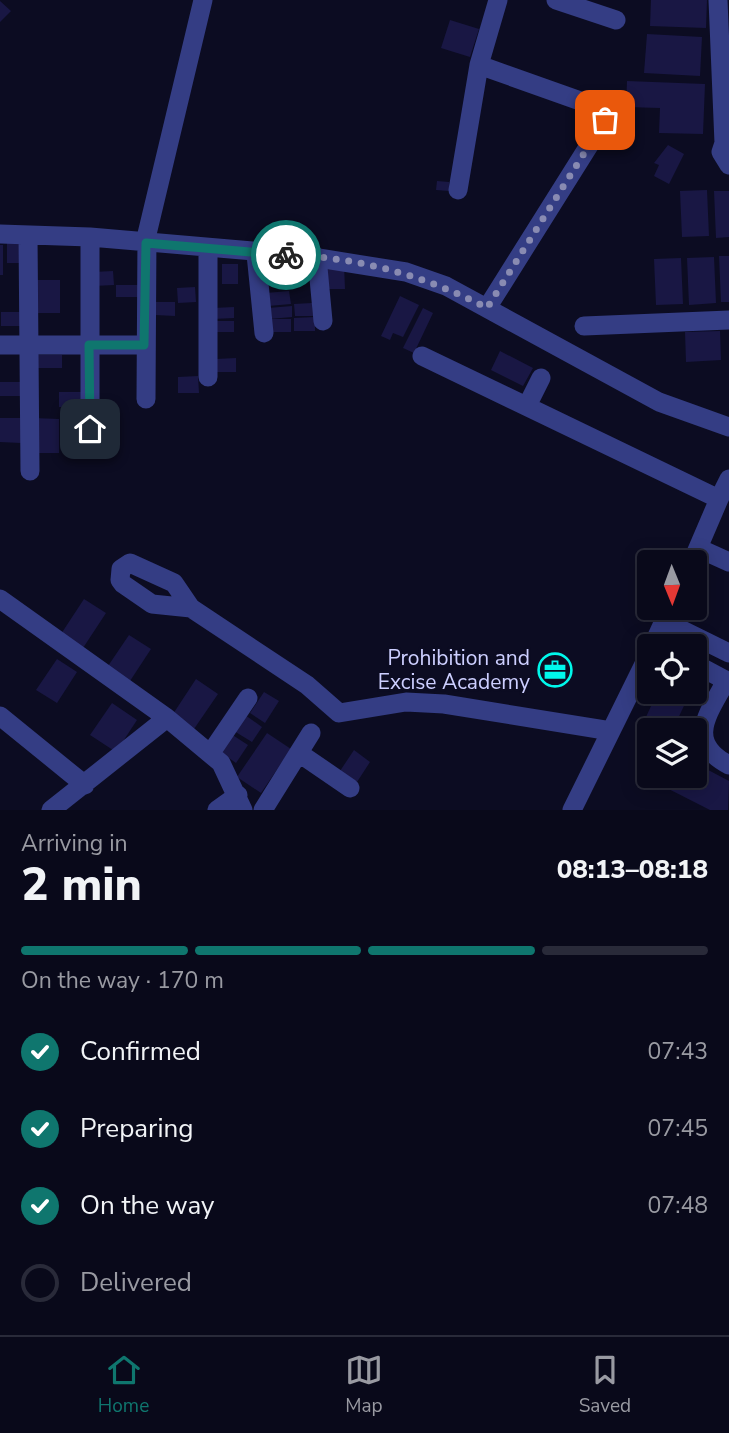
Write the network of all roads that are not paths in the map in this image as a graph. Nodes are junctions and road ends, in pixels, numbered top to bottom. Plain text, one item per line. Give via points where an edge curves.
1 (203, 0) edge
2 (498, 0) edge
3 (556, 0) edge
4 (718, 0) edge
5 (616, 20) dead end
6 (479, 65) junction
7 (727, 143) edge
8 (729, 165) edge
9 (458, 190) dead end
10 (0, 234) edge
11 (28, 235) junction
12 (90, 237) junction
13 (146, 243) junction
14 (208, 249) junction
15 (256, 254) junction
16 (317, 257) junction
17 (487, 308) junction
18 (729, 320) edge
19 (323, 321) dead end
20 (584, 326) dead end
21 (264, 333) dead end
22 (0, 345) edge
23 (30, 345) junction
24 (89, 345) junction
25 (144, 345) junction
26 (422, 356) dead end
27 (208, 377) dead end
28 (541, 378) dead end
29 (146, 399) dead end
30 (527, 406) junction
31 (729, 427) edge
32 (90, 429) dead end
33 (30, 471) dead end
34 (729, 479) edge
35 (719, 499) junction
36 (697, 550) edge
37 (707, 557) edge
38 (729, 562) edge
39 (0, 599) edge
40 (191, 608) dead end
41 (677, 620) edge
42 (729, 653) edge
43 (707, 670) edge
44 (637, 680) edge
45 (728, 681) edge
46 (248, 698) dead end
47 (0, 716) edge
48 (167, 718) junction
49 (611, 731) junction
50 (312, 733) dead end
51 (299, 753) junction
52 (210, 754) junction
53 (729, 765) edge
54 (85, 785) junction
55 (350, 788) dead end
56 (240, 803) edge
57 (51, 810) edge
58 (217, 810) edge
59 (264, 810) edge
60 (572, 810) edge

1 - 13 street
2 - 6 street
3 - 5 street
4 - 7 street
6 - 9 street
6 - 17 street via 600,108 605,114
7 - 8 street via 722,152
10 - 11 street
11 - 12 street
11 - 23 street
12 - 13 street
12 - 24 street
13 - 14 street
13 - 25 street
14 - 15 street
14 - 27 street
15 - 16 street
15 - 21 street
16 - 17 street via 406,272
16 - 19 street
17 - 31 street via 659,402
18 - 20 street
22 - 23 street
23 - 24 street
23 - 33 street
24 - 25 street
24 - 32 street
25 - 29 street
26 - 30 street
28 - 30 street
30 - 35 street
34 - 35 street
35 - 36 street
37 - 38 street
39 - 48 street
40 - 49 street via 307,685 339,713 406,702 444,704
41 - 42 street
43 - 45 street
44 - 49 street
45 - 53 street via 702,734 715,757
46 - 52 street
47 - 54 street
48 - 52 street
48 - 54 street
49 - 60 street
50 - 51 street
51 - 55 street
51 - 59 street
52 - 56 street via 221,763
54 - 57 street
56 - 58 street

